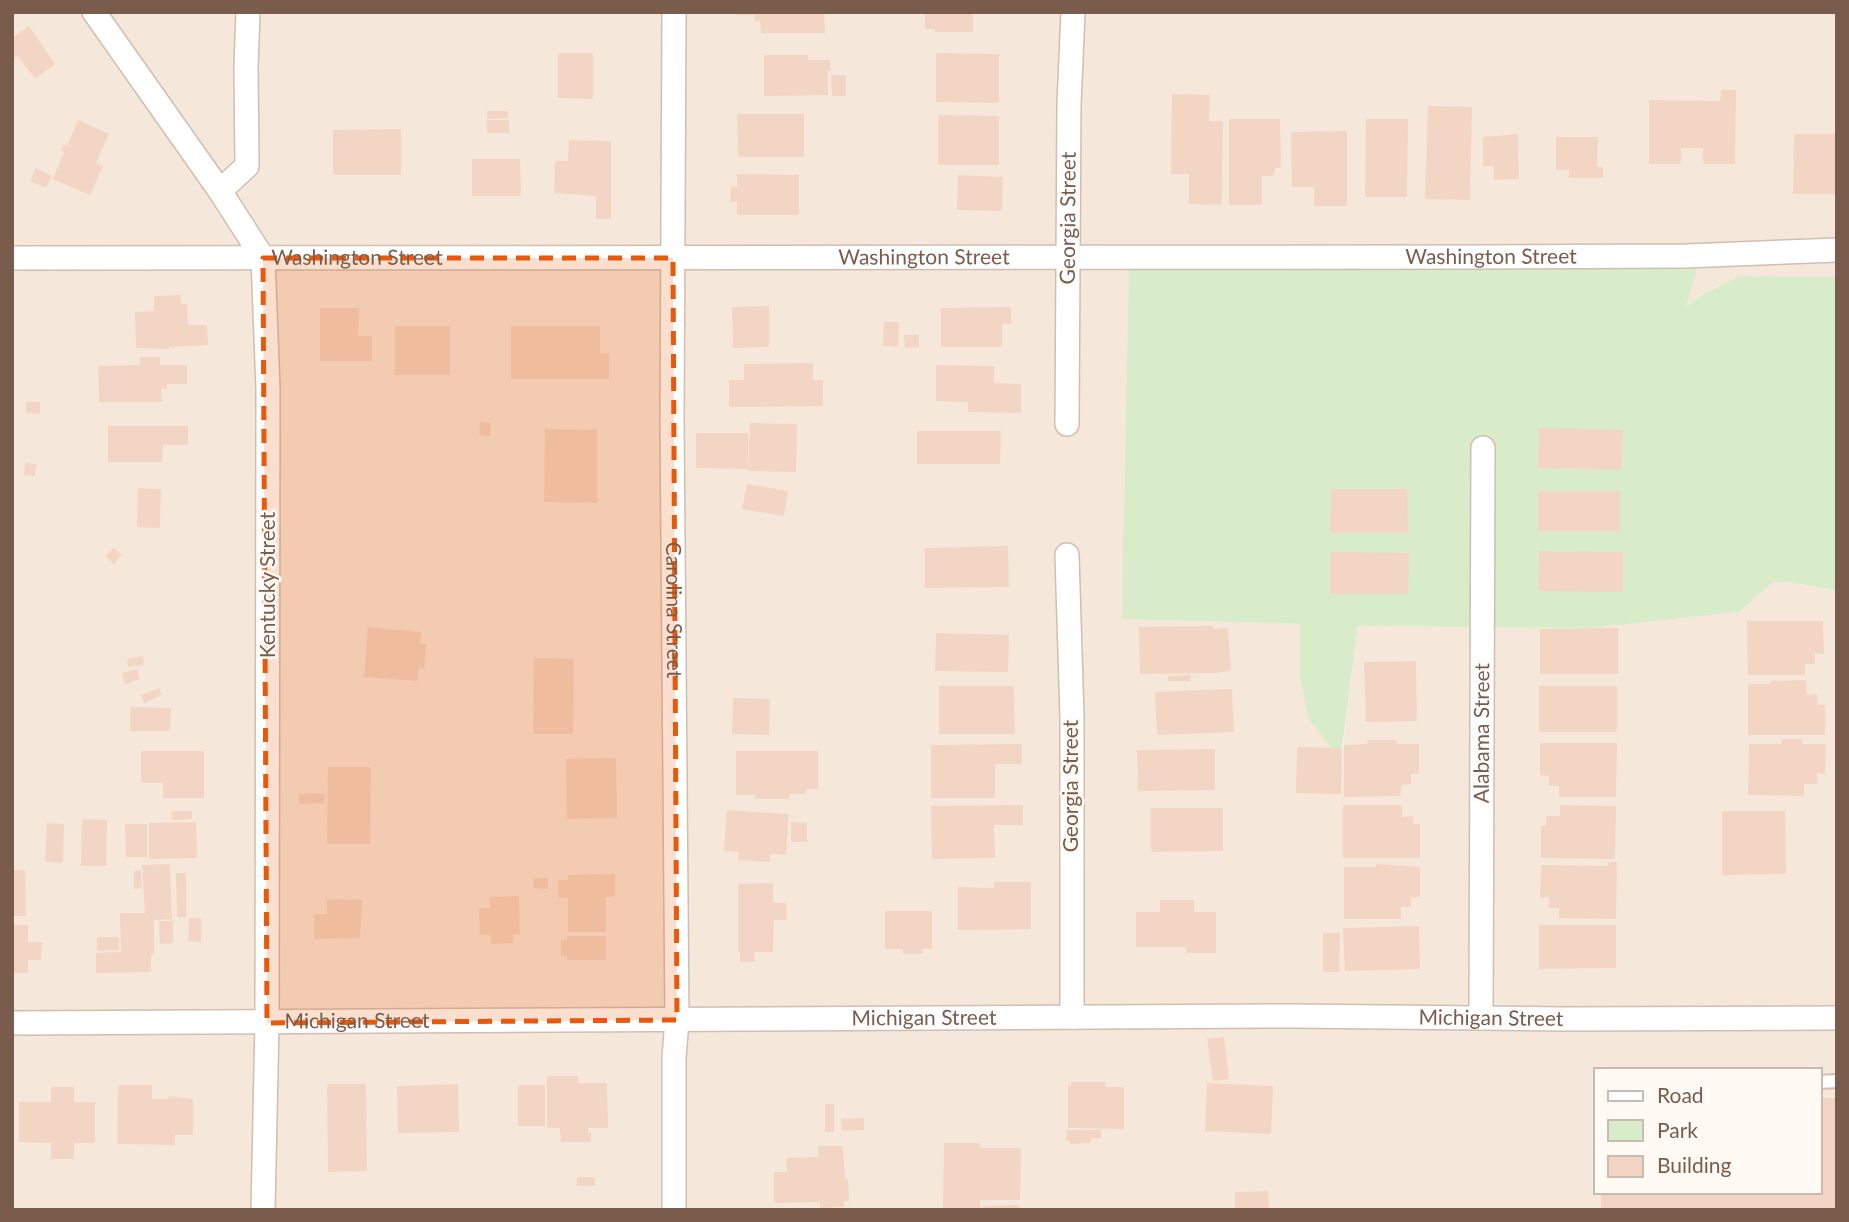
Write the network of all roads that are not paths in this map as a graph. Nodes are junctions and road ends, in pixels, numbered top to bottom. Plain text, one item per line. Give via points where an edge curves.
1 (94, 12) edge
2 (248, 12) edge
3 (674, 12) edge
4 (1073, 12) edge
5 (219, 191) junction
6 (1837, 250) edge
7 (1068, 256) junction
8 (12, 258) edge
9 (263, 258) junction
10 (673, 258) junction
11 (1066, 424) dead end
12 (1483, 448) dead end
13 (1067, 555) dead end
14 (1072, 1017) junction
15 (1481, 1018) junction
16 (1837, 1018) edge
17 (677, 1020) junction
18 (12, 1023) edge
19 (267, 1023) junction
20 (262, 1210) edge
21 (674, 1210) edge

1 - 5 street
2 - 5 street via 247,166
3 - 10 street, Carolina Street
4 - 7 street, Georgia Street
5 - 9 street
6 - 7 street, Washington Street via 1686,256
7 - 10 street, Washington Street
7 - 11 street, Georgia Street
8 - 9 street, Washington Street
9 - 10 street, Washington Street
9 - 19 street, Kentucky Street via 268,389
10 - 17 street, Carolina Street
12 - 15 street, Alabama Street
13 - 14 street, Georgia Street
14 - 15 street, Michigan Street
14 - 17 street, Michigan Street
15 - 16 street, Michigan Street
17 - 19 street, Michigan Street
17 - 21 street, Carolina Street
18 - 19 street, Michigan Street
19 - 20 street, Kentucky Street

